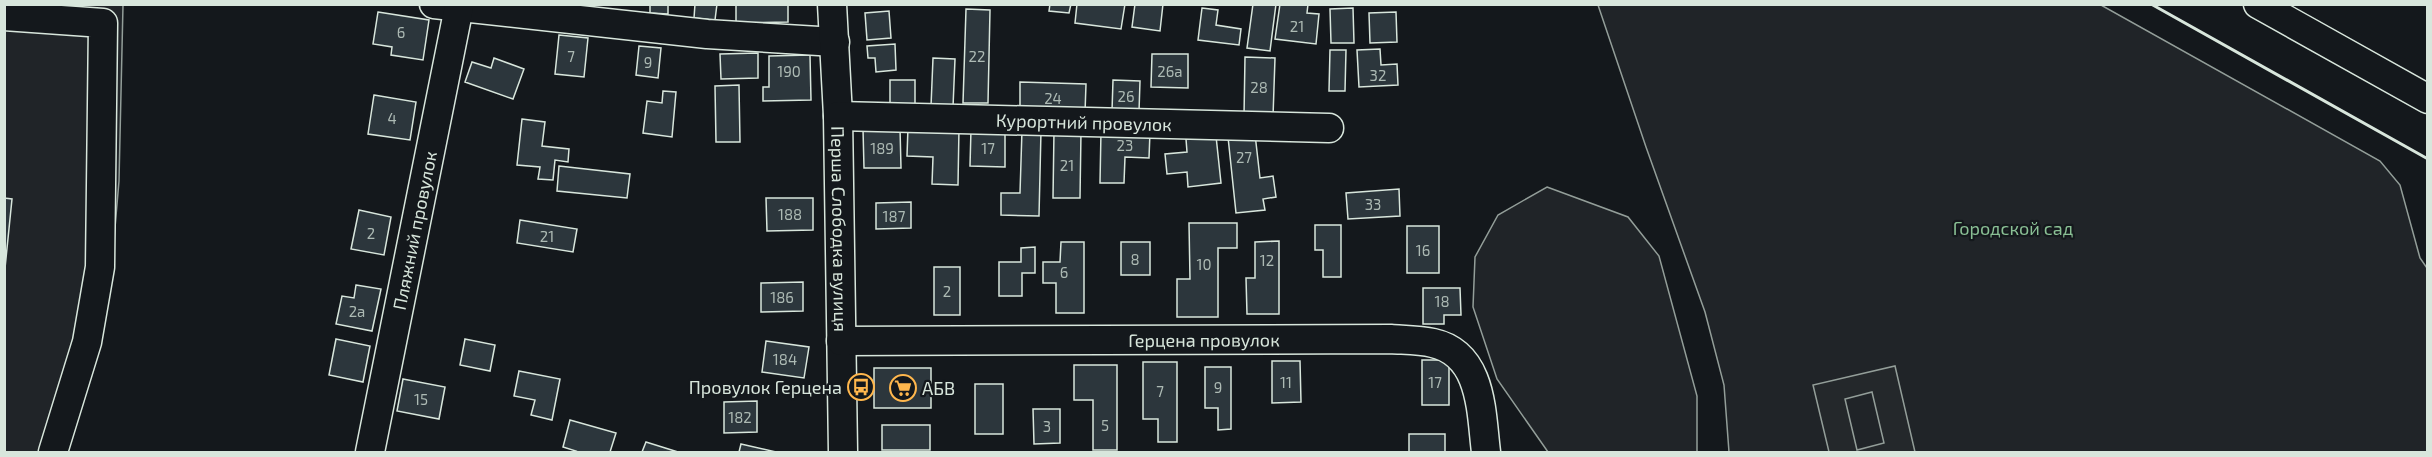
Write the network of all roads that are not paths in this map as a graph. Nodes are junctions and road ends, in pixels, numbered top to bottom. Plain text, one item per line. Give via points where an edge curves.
1 (832, 4) edge
2 (2258, 4) edge
3 (446, 6) edge
4 (4, 16) edge
5 (835, 42) junction
6 (2427, 99) edge
7 (838, 116) junction
8 (1329, 128) dead end
9 (842, 341) junction
10 (54, 453) edge
11 (370, 453) edge
12 (843, 453) edge
13 (1486, 453) edge

1 - 5 street, Перша Слободка вулиця
2 - 6 street
3 - 5 street via 707,34
3 - 11 street, Пляжний провулок
4 - 10 street via 103,23 100,267 87,342
5 - 7 street, Перша Слободка вулиця
7 - 8 street, Курортний провулок
7 - 9 street, Перша Слободка вулиця
9 - 12 street, Перша Слободка вулиця
9 - 13 street, Герцена провулок via 1391,339 1435,343 1461,357 1477,384

